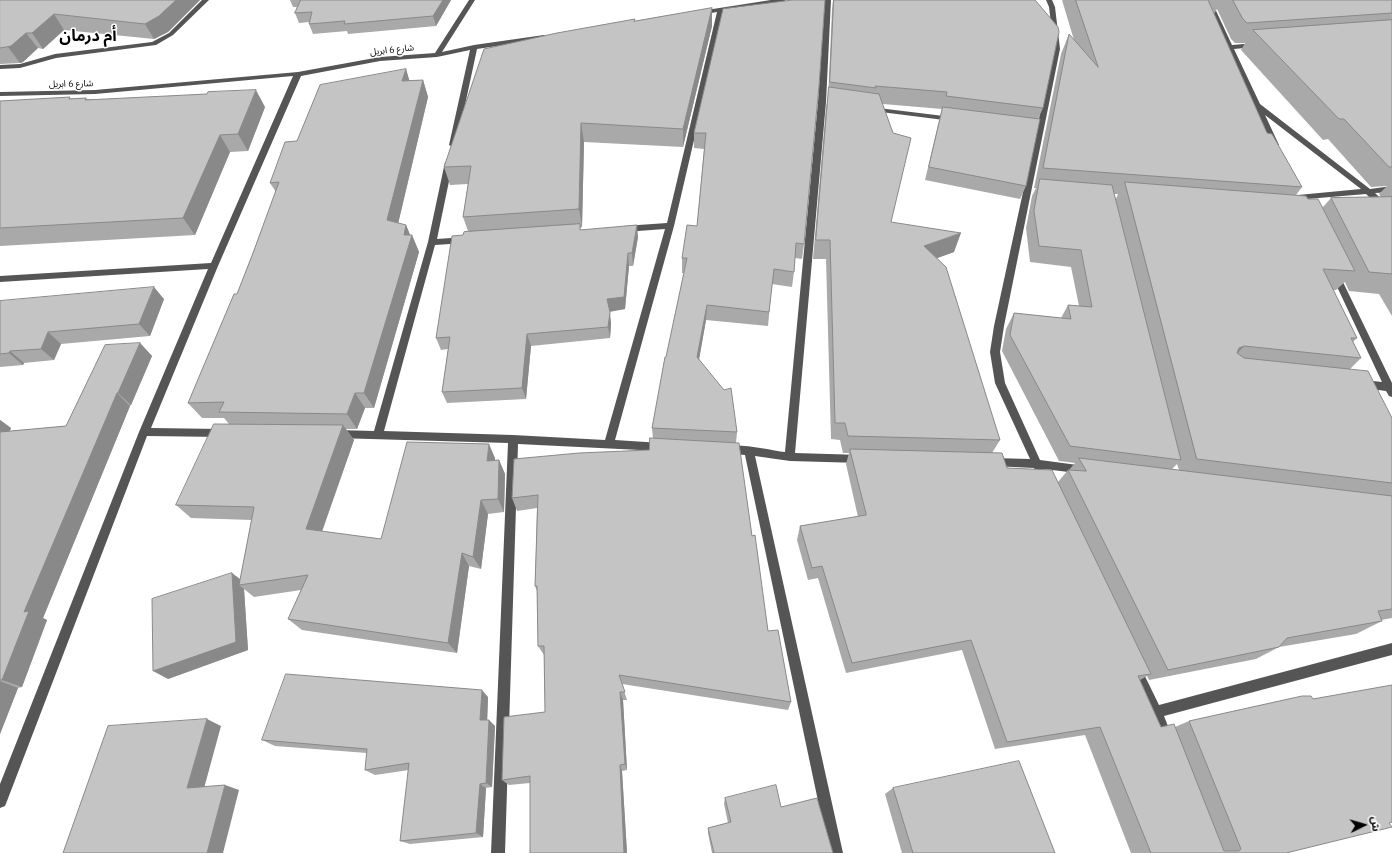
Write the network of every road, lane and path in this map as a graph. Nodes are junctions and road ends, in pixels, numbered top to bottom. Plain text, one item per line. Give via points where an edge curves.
1 (206, 0) edge
2 (472, 0) edge
3 (783, 0) edge
4 (828, 0) edge
5 (1049, 0) edge
6 (1208, 0) edge
7 (742, 3) edge
8 (721, 10) junction
9 (690, 14) edge
10 (551, 36) edge
11 (1260, 45) edge
12 (474, 47) junction
13 (1230, 47) junction
14 (437, 55) junction
15 (0, 67) edge
16 (298, 74) junction
17 (0, 94) edge
18 (1256, 105) junction
19 (868, 108) edge
20 (962, 120) edge
21 (1279, 155) edge
22 (1392, 189) edge
23 (1368, 191) junction
24 (1303, 208) edge
25 (1392, 214) edge
26 (670, 226) junction
27 (615, 230) edge
28 (472, 240) edge
29 (432, 242) junction
30 (214, 266) junction
31 (1332, 269) edge
32 (0, 279) edge
33 (1351, 383) edge
34 (1391, 390) edge
35 (144, 432) junction
36 (230, 433) edge
37 (324, 434) edge
38 (378, 435) junction
39 (513, 439) junction
40 (609, 445) junction
41 (671, 448) edge
42 (718, 450) edge
43 (749, 451) junction
44 (790, 457) junction
45 (869, 459) edge
46 (981, 462) edge
47 (1037, 464) junction
48 (1098, 472) edge
49 (1044, 478) edge
50 (1392, 649) edge
51 (1129, 655) edge
52 (1156, 712) junction
53 (1170, 749) edge
54 (0, 801) edge
55 (498, 853) edge
56 (836, 853) edge

1 - 15 street via 171,34 154,44 55,56 20,66
2 - 14 street
3 - 7 street
4 - 44 street via 826,103
5 - 47 street via 1057,49 1036,129 1030,191 998,326 995,352 1000,383
6 - 13 street
7 - 8 street
8 - 9 street
8 - 26 street
10 - 12 street, شارع 6 ابريل
11 - 13 street
12 - 14 street, شارع 6 ابريل
12 - 29 street
13 - 18 street
14 - 16 street, شارع 6 ابريل via 380,59
16 - 17 street, شارع 6 ابريل via 95,92
16 - 30 street
18 - 21 street
18 - 23 street
19 - 20 street
22 - 23 street
23 - 24 street via 1297,195
23 - 25 street
26 - 27 street
26 - 40 street
28 - 29 street
29 - 38 street
30 - 32 street
30 - 35 street
31 - 34 street
33 - 34 street
35 - 36 street
35 - 54 street
37 - 38 street
38 - 39 street
39 - 40 street
39 - 55 street
40 - 41 street
42 - 43 street
43 - 44 street
43 - 56 street
44 - 45 street
46 - 47 street
47 - 48 street
47 - 49 street
50 - 52 street
51 - 52 street
52 - 53 street

